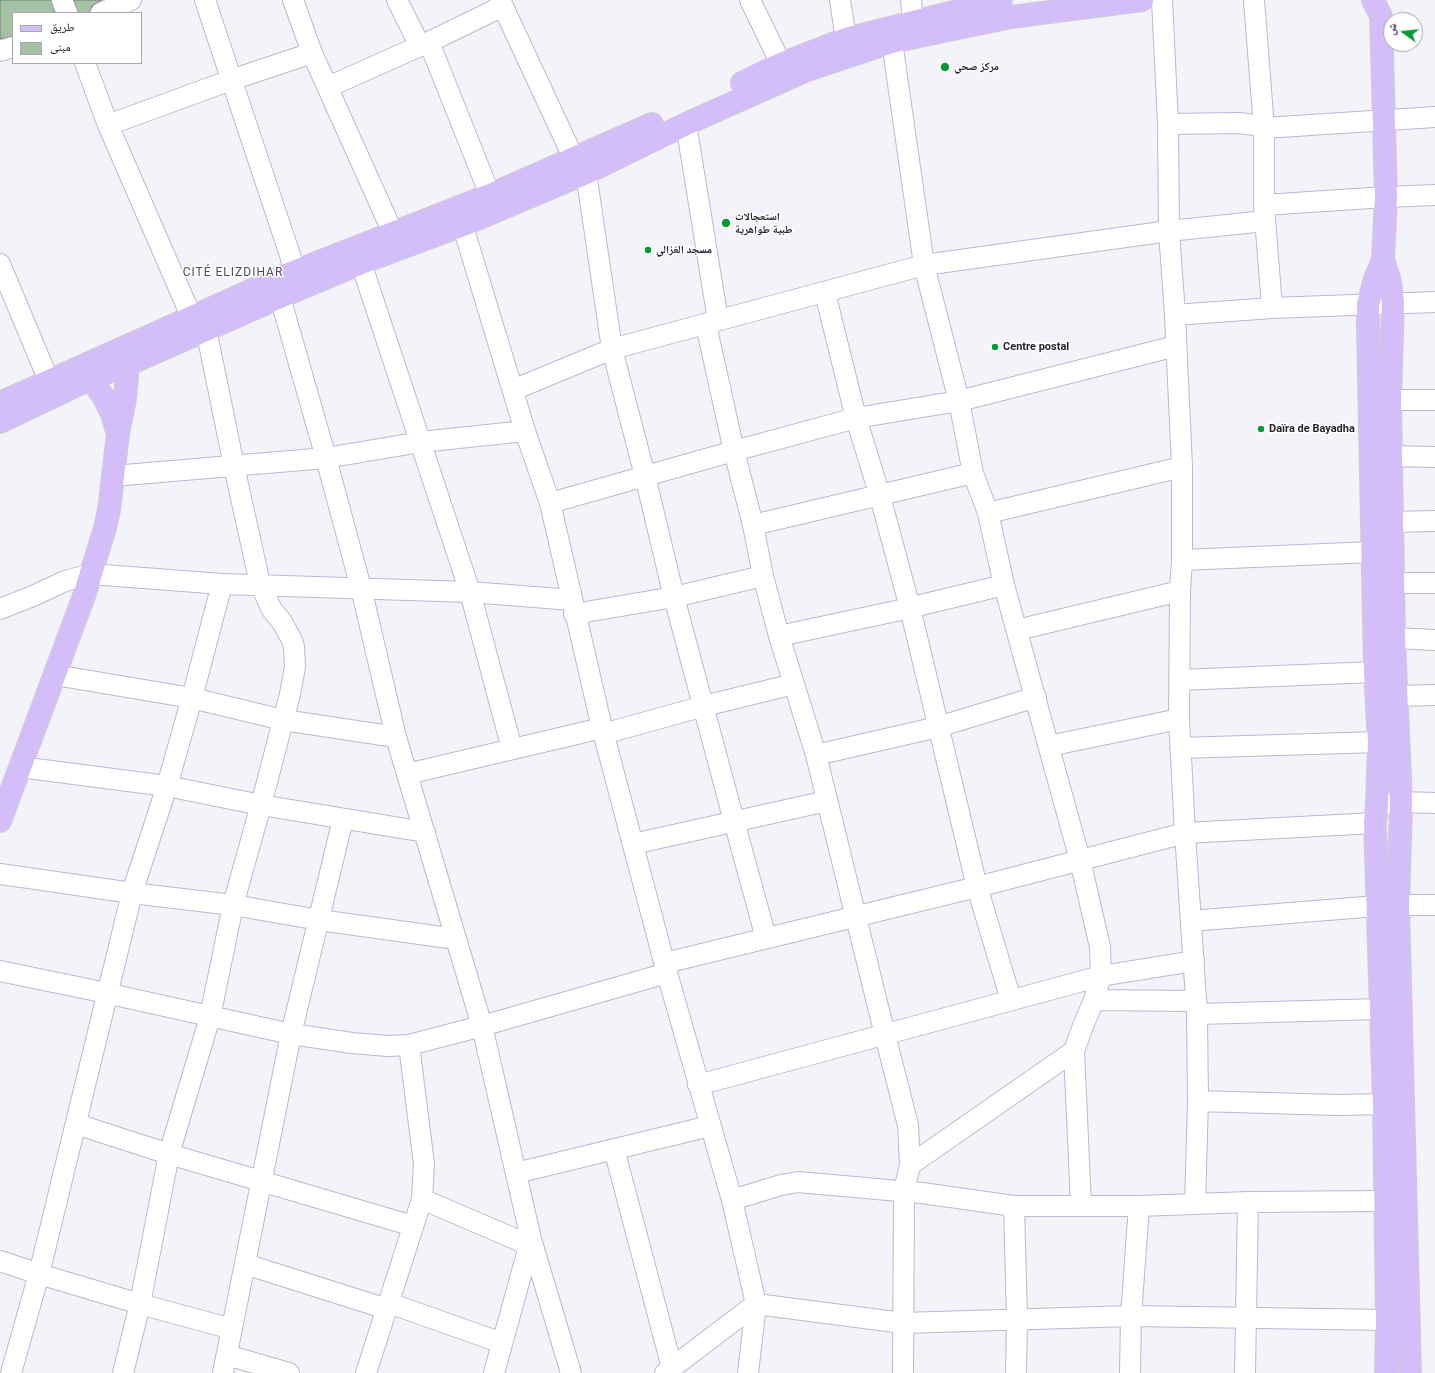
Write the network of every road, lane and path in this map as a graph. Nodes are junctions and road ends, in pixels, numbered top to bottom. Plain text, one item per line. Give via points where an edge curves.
1 (62, 0) edge
2 (131, 0) edge
3 (205, 0) edge
4 (293, 0) edge
5 (397, 0) edge
6 (750, 0) edge
7 (840, 0) edge
8 (911, 0) edge
9 (996, 0) edge
10 (1142, 0) edge
11 (1162, 0) edge
12 (1254, 0) edge
13 (502, 3) edge
14 (1086, 3) edge
15 (1380, 5) edge
16 (67, 12) edge
17 (103, 12) edge
18 (913, 22) junction
19 (891, 35) junction
20 (846, 39) junction
21 (424, 44) junction
22 (12, 47) edge
23 (0, 51) edge
24 (312, 53) junction
25 (85, 64) edge
26 (781, 64) junction
27 (231, 80) junction
28 (328, 87) junction
29 (1435, 117) edge
30 (1384, 119) junction
31 (686, 124) junction
32 (1168, 124) junction
33 (108, 125) junction
34 (1264, 128) junction
35 (580, 166) junction
36 (490, 195) junction
37 (1435, 195) edge
38 (1386, 197) junction
39 (1264, 213) junction
40 (460, 217) junction
41 (1169, 230) junction
42 (394, 233) junction
43 (1383, 260) junction
44 (361, 263) junction
45 (0, 264) edge
46 (924, 265) junction
47 (294, 272) junction
48 (826, 293) junction
49 (280, 297) junction
50 (1393, 302) junction
51 (1435, 302) edge
52 (1368, 304) junction
53 (1272, 308) junction
54 (1175, 315) junction
55 (712, 322) junction
56 (199, 323) junction
57 (1176, 346) junction
58 (612, 349) junction
59 (129, 354) junction
60 (84, 373) junction
61 (49, 381) junction
62 (513, 390) junction
63 (1390, 400) junction
64 (1435, 400) edge
65 (959, 401) junction
66 (0, 403) edge
67 (856, 418) junction
68 (0, 422) edge
69 (525, 431) junction
70 (118, 434) junction
71 (421, 442) junction
72 (734, 451) junction
73 (1391, 456) junction
74 (1435, 457) edge
75 (326, 458) junction
76 (234, 466) junction
77 (1182, 467) junction
78 (973, 473) junction
79 (113, 476) junction
80 (645, 476) junction
81 (880, 496) junction
82 (550, 503) junction
83 (988, 513) junction
84 (1435, 521) edge
85 (1392, 522) junction
86 (753, 525) junction
87 (1373, 552) junction
88 (1182, 560) junction
89 (91, 574) junction
90 (764, 576) junction
91 (1393, 583) junction
92 (1435, 583) edge
93 (222, 584) junction
94 (260, 584) junction
95 (1004, 585) junction
96 (361, 588) junction
97 (1180, 591) junction
98 (470, 592) junction
99 (674, 597) junction
100 (573, 607) junction
101 (910, 608) junction
102 (0, 609) edge
103 (1017, 630) junction
104 (779, 636) junction
105 (1394, 638) junction
106 (1435, 640) edge
107 (1375, 672) junction
108 (55, 675) junction
109 (1179, 680) junction
110 (794, 684) junction
111 (1435, 695) edge
112 (1397, 696) junction
113 (1036, 697) junction
114 (192, 698) junction
115 (704, 706) junction
116 (1179, 719) junction
117 (283, 720) junction
118 (938, 727) junction
119 (602, 731) junction
120 (396, 737) junction
121 (1379, 742) junction
122 (1049, 746) junction
123 (1180, 748) junction
124 (512, 749) junction
125 (816, 755) junction
126 (20, 767) junction
127 (407, 774) junction
128 (167, 786) junction
129 (6, 788) edge
130 (827, 800) junction
131 (1401, 802) junction
132 (1435, 803) edge
133 (261, 805) junction
134 (1376, 814) junction
135 (343, 819) junction
136 (0, 821) edge
137 (734, 821) junction
138 (425, 832) junction
139 (1185, 833) junction
140 (633, 844) junction
141 (1080, 860) junction
142 (0, 874) edge
143 (977, 887) junction
144 (132, 893) junction
145 (1435, 904) edge
146 (233, 905) junction
147 (1377, 906) junction
148 (1398, 906) junction
149 (855, 916) junction
150 (319, 920) junction
151 (1191, 921) junction
152 (766, 938) junction
153 (456, 939) junction
154 (1194, 961) junction
155 (666, 968) junction
156 (0, 971) edge
157 (1101, 976) junction
158 (107, 994) junction
159 (1011, 1000) junction
160 (1094, 1000) junction
161 (1196, 1008) junction
162 (1382, 1009) junction
163 (210, 1017) junction
164 (482, 1026) junction
165 (291, 1034) junction
166 (885, 1036) junction
167 (409, 1045) junction
168 (1074, 1051) junction
169 (698, 1085) junction
170 (1198, 1101) junction
171 (1384, 1104) junction
172 (76, 1124) junction
173 (710, 1126) junction
174 (614, 1149) junction
175 (170, 1154) junction
176 (910, 1165) junction
177 (516, 1173) junction
178 (262, 1181) junction
179 (904, 1191) junction
180 (422, 1199) junction
181 (732, 1200) junction
182 (1386, 1201) junction
183 (1248, 1202) junction
184 (1196, 1204) junction
185 (1081, 1205) junction
186 (1014, 1206) junction
187 (1139, 1206) junction
188 (413, 1226) junction
189 (530, 1242) junction
190 (0, 1261) edge
191 (245, 1264) junction
192 (39, 1274) junction
193 (140, 1304) junction
194 (756, 1304) junction
195 (388, 1306) junction
196 (1131, 1316) junction
197 (1245, 1317) junction
198 (1017, 1319) junction
199 (1387, 1320) junction
200 (903, 1322) junction
201 (232, 1329) junction
202 (502, 1343) junction
203 (225, 1364) edge
204 (668, 1371) edge
205 (11, 1373) edge
206 (123, 1373) edge
207 (289, 1373) edge
208 (366, 1373) edge
209 (494, 1373) edge
210 (571, 1373) edge
211 (748, 1373) edge
212 (903, 1373) edge
213 (1016, 1373) edge
214 (1130, 1373) edge
215 (1245, 1373) edge
216 (1386, 1373) edge
217 (1410, 1373) edge

1 - 16 street
2 - 17 street
3 - 27 street
4 - 24 street
5 - 21 street
6 - 26 street
7 - 20 street
8 - 18 street
9 - 18 main road
10 - 14 main road
11 - 32 street
12 - 34 street
13 - 21 street
13 - 35 street
14 - 19 main road
15 - 30 main road
18 - 19 main road
19 - 20 main road
19 - 31 main road
19 - 46 street
20 - 26 main road
21 - 28 street
21 - 36 street
22 - 23 street
24 - 27 street
24 - 28 street
25 - 33 street
26 - 35 main road
27 - 33 street
27 - 47 street
28 - 42 street
29 - 30 street
30 - 34 street
30 - 38 main road
31 - 35 main road
31 - 55 street
32 - 34 street via 1239,124
32 - 41 street
33 - 56 street
34 - 39 street
35 - 36 main road
35 - 40 main road
35 - 58 street
36 - 40 main road
37 - 38 street
38 - 39 street
38 - 43 main road
39 - 41 street
39 - 53 street
40 - 42 main road
40 - 44 main road
40 - 62 street
41 - 46 street
41 - 54 street
42 - 47 main road
43 - 50 main road
43 - 52 main road
44 - 49 main road
44 - 71 street
45 - 61 street
46 - 48 street
46 - 65 street
47 - 56 main road
48 - 55 street
48 - 67 street
49 - 56 main road
49 - 75 street
50 - 51 street
50 - 52 street
50 - 63 main road
52 - 53 street
52 - 87 main road
53 - 54 street
54 - 57 street
55 - 58 street
55 - 72 street
56 - 59 main road
56 - 76 street
57 - 65 street
57 - 77 street
58 - 62 street
58 - 80 street
59 - 60 main road
59 - 70 main road via 125,399
60 - 61 main road
60 - 68 main road
60 - 70 main road via 103,396
61 - 66 main road
62 - 69 street
63 - 64 street
63 - 73 main road
65 - 67 street
65 - 78 street
67 - 72 street
67 - 81 street
69 - 71 street
69 - 82 street
70 - 79 main road
71 - 75 street
71 - 98 street
72 - 80 street
72 - 86 street
73 - 74 street
73 - 85 main road
75 - 76 street
75 - 96 street
76 - 79 street
76 - 94 street
77 - 83 street
77 - 88 street
78 - 81 street
78 - 83 street
79 - 89 main road via 105,528
80 - 82 street
80 - 99 street
81 - 86 street
81 - 101 street
82 - 100 street
83 - 95 street
84 - 85 street
85 - 91 main road
86 - 90 street
87 - 88 street
87 - 107 main road
88 - 97 street
89 - 93 street
89 - 102 street via 65,581
89 - 108 main road
90 - 99 street
90 - 104 street
91 - 92 street
91 - 105 main road
93 - 94 street
93 - 114 street
94 - 96 street
94 - 117 street via 294,647 295,667
95 - 101 street
95 - 103 street
96 - 98 street
96 - 120 street
97 - 103 street
97 - 109 street
98 - 100 street
98 - 124 street
99 - 100 street
99 - 115 street
100 - 119 street
101 - 104 street
101 - 118 street
103 - 113 street
104 - 110 street
105 - 106 street
105 - 112 main road
107 - 109 street
107 - 121 main road
108 - 114 street
108 - 126 main road
109 - 116 street
110 - 115 street
110 - 125 street
111 - 112 street
112 - 131 main road
113 - 118 street
113 - 122 street
114 - 117 street
114 - 128 street
115 - 119 street
115 - 137 street
116 - 122 street
116 - 123 street
117 - 120 street
117 - 133 street
118 - 125 street
118 - 143 street
119 - 124 street
119 - 140 street
120 - 127 street
121 - 123 street
121 - 134 main road
122 - 141 street
123 - 139 street
124 - 127 street
125 - 130 street
126 - 128 street
126 - 129 main road
127 - 138 street
128 - 133 street
128 - 144 street
129 - 136 main road
130 - 137 street
130 - 149 street
131 - 132 street
131 - 134 street
131 - 148 main road
133 - 135 street
133 - 146 street
134 - 139 street
134 - 147 main road
135 - 138 street
135 - 150 street
137 - 140 street
137 - 152 street
138 - 153 street
139 - 141 street
139 - 151 street
140 - 155 street
141 - 143 street
141 - 157 street via 1100,947
142 - 144 street
143 - 149 street
143 - 159 street
144 - 146 street
144 - 158 street
145 - 148 street
146 - 150 street
146 - 163 street
147 - 151 street
147 - 162 main road
148 - 217 main road
149 - 152 street
149 - 166 street
150 - 153 street
150 - 165 street
151 - 154 street
152 - 155 street
153 - 164 street
154 - 157 street
154 - 161 street
155 - 164 street
155 - 169 street
156 - 158 street
157 - 159 street
157 - 160 street
158 - 163 street
158 - 172 street
159 - 166 street
160 - 161 street
160 - 168 street
161 - 162 street
161 - 170 street
162 - 171 main road
163 - 165 street
163 - 175 street
164 - 167 street
164 - 177 street
165 - 167 street via 352,1043
165 - 178 street
166 - 169 street
166 - 176 street via 908,1125
167 - 180 street via 424,1164
168 - 176 street
168 - 185 street
169 - 173 street
170 - 171 street
170 - 184 street
171 - 182 main road
172 - 175 street
172 - 192 street
173 - 174 street
173 - 181 street
174 - 177 street
174 - 204 street
175 - 178 street
175 - 193 street
176 - 179 street
177 - 189 street
178 - 188 street
178 - 191 street
179 - 181 street via 798,1182
179 - 186 street
179 - 200 street
180 - 188 street
180 - 189 street
181 - 194 street
182 - 183 street
182 - 199 main road
183 - 184 street
183 - 197 street
184 - 187 street
185 - 186 street
185 - 187 street
186 - 198 street
187 - 196 street
188 - 195 street
189 - 202 street
189 - 210 street
190 - 192 street
191 - 195 street
191 - 201 street
192 - 193 street
192 - 205 street
193 - 201 street
193 - 206 street
194 - 200 street
194 - 204 street
194 - 211 street
195 - 202 street
195 - 208 street
196 - 197 street
196 - 198 street
196 - 214 street
197 - 199 street
197 - 215 street
198 - 200 street
198 - 213 street
199 - 216 main road
200 - 212 street
201 - 203 street
202 - 209 street
203 - 207 street

